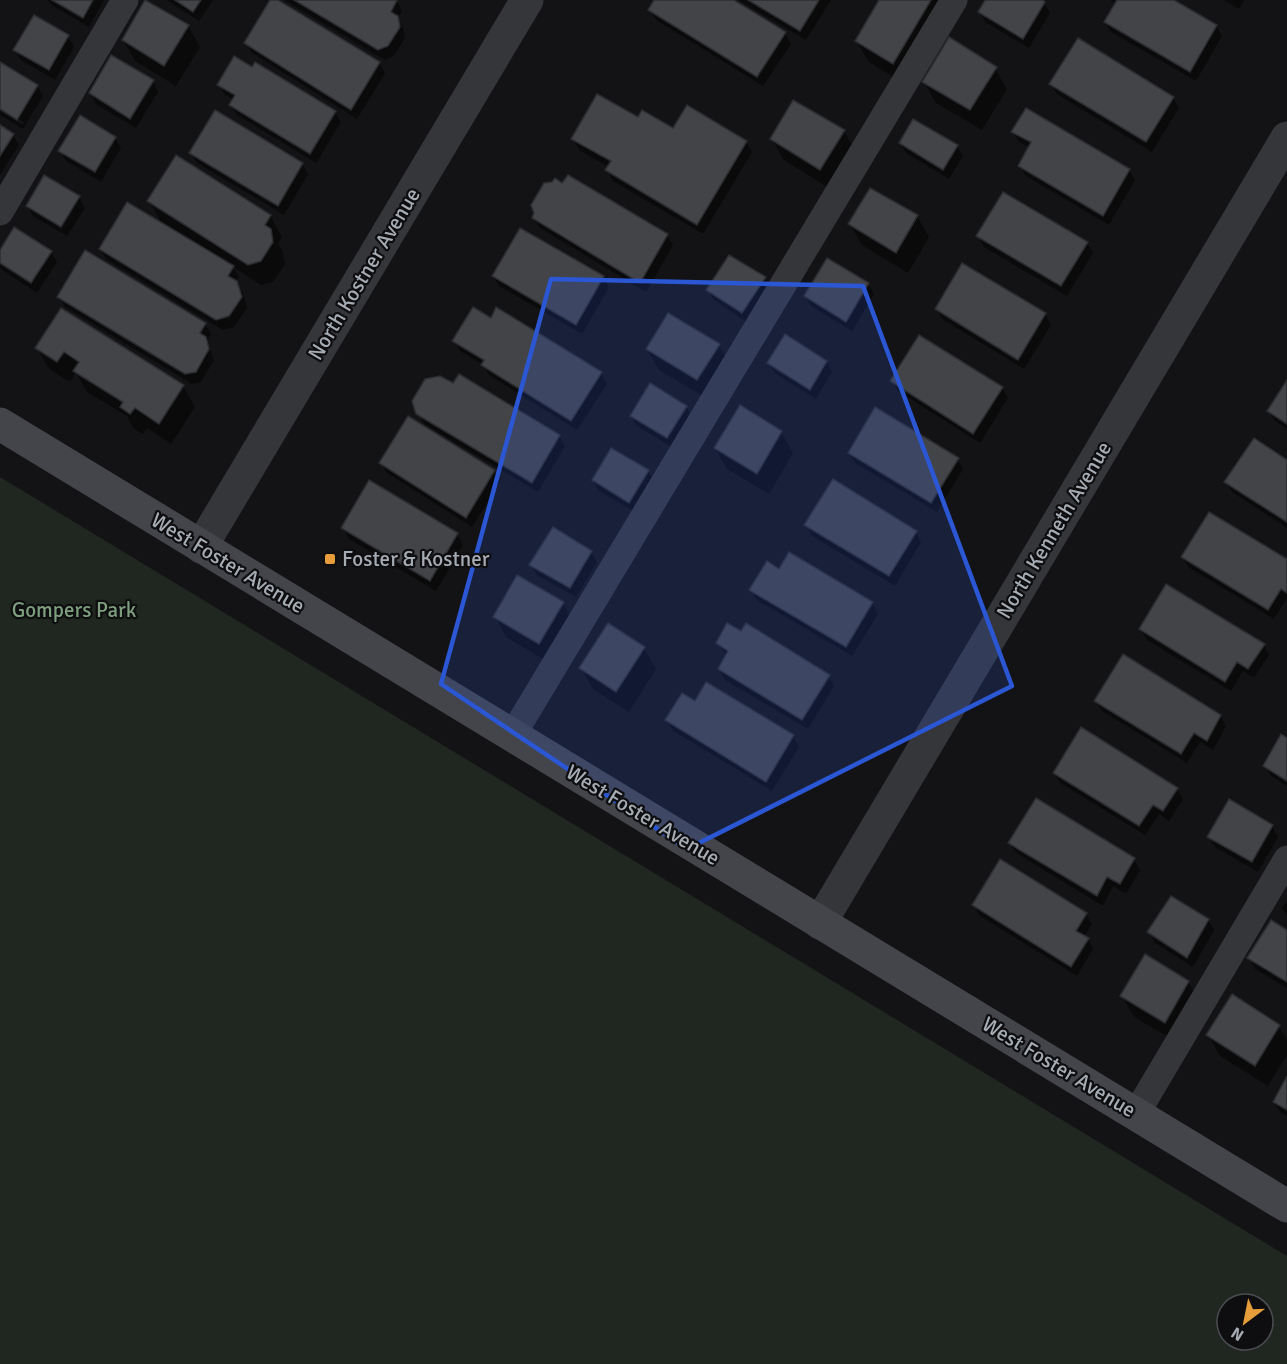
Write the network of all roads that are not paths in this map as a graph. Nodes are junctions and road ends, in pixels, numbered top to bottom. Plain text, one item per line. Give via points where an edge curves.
1 (125, 0) edge
2 (527, 0) edge
3 (954, 0) edge
4 (1287, 138) edge
5 (0, 212) edge
6 (0, 424) edge
7 (201, 547) junction
8 (512, 736) junction
9 (1287, 859) edge
10 (820, 923) junction
11 (1136, 1114) junction
12 (1287, 1206) edge

1 - 5 lane
2 - 7 street, North Kostner Avenue
3 - 8 lane
4 - 10 street, North Kenneth Avenue
6 - 7 main road, West Foster Avenue
7 - 8 main road, West Foster Avenue
8 - 10 main road, West Foster Avenue
9 - 11 lane
10 - 11 main road, West Foster Avenue
11 - 12 main road, West Foster Avenue

